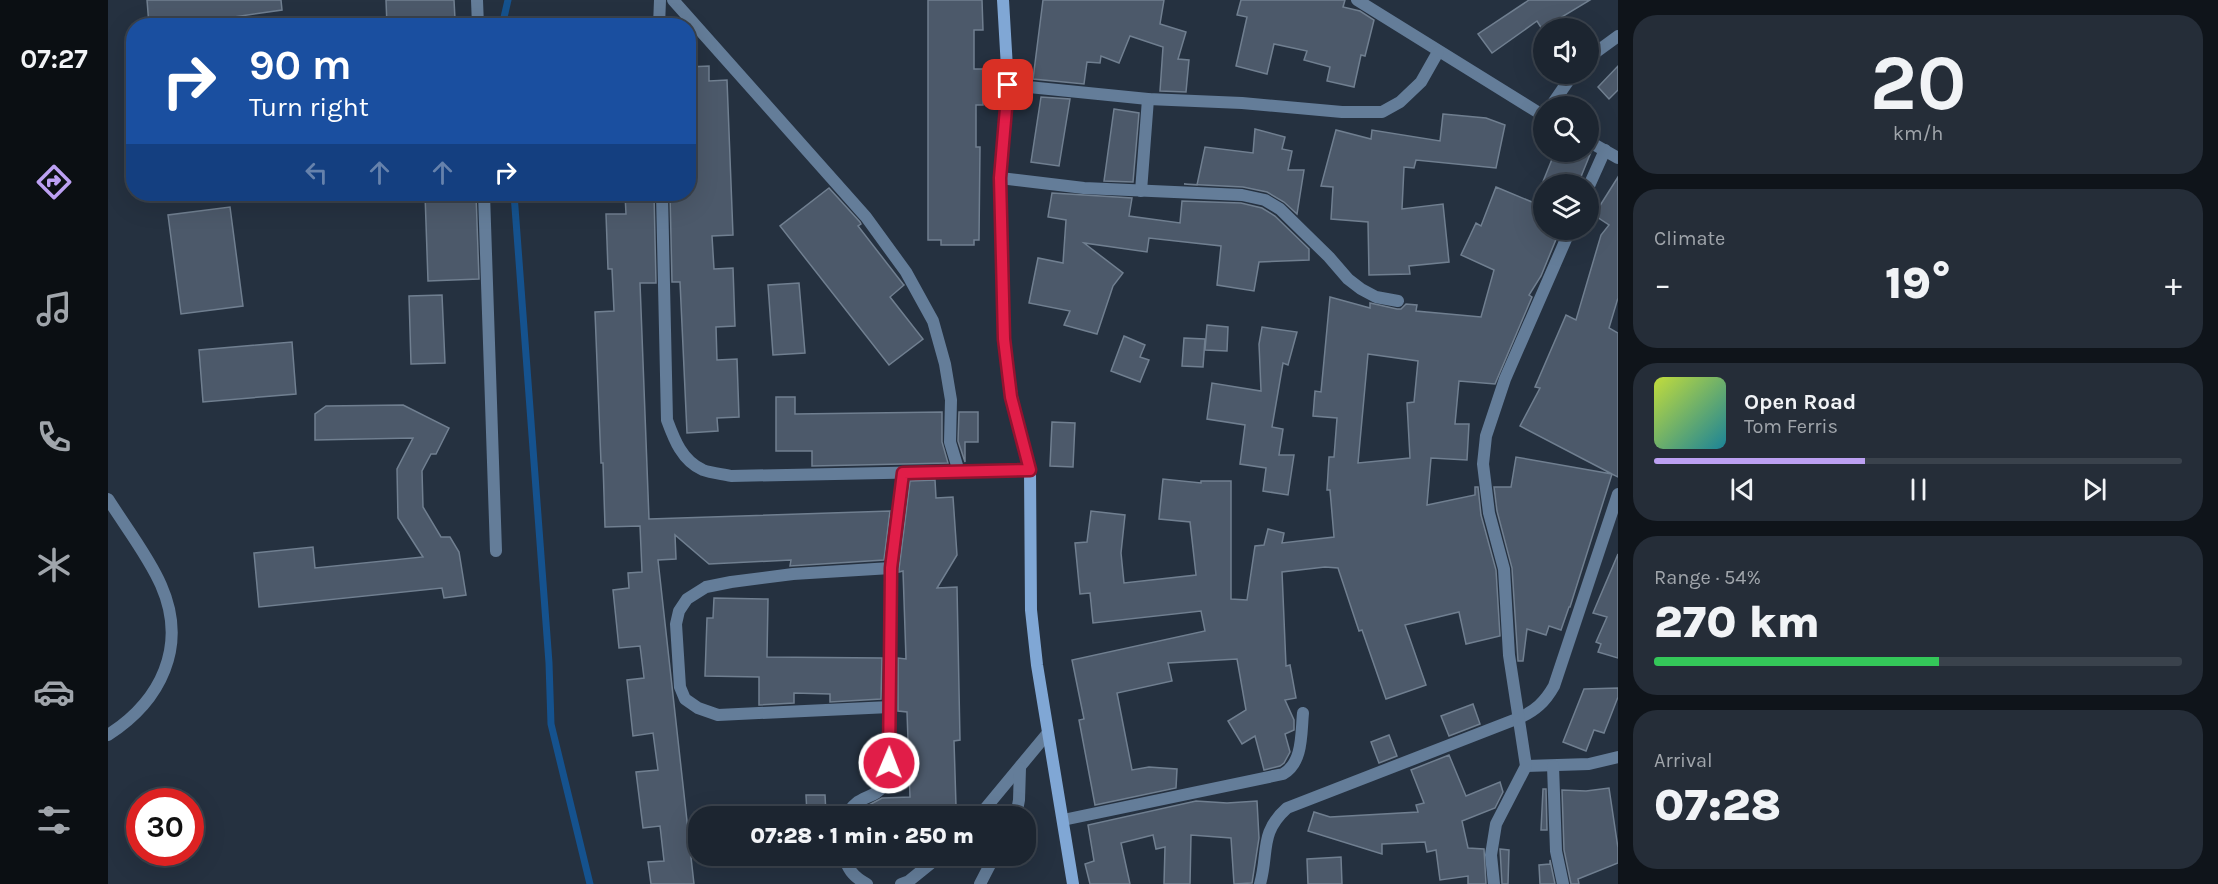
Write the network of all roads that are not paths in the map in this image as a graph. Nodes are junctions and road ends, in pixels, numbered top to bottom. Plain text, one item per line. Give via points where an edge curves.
1 (477, 0) edge
2 (660, 0) edge
3 (673, 0) edge
4 (1003, 0) edge
5 (1357, 0) edge
6 (478, 18) edge
7 (659, 18) edge
8 (689, 18) edge
9 (696, 26) edge
10 (1618, 36) edge
11 (1599, 50) edge
12 (1438, 52) junction
13 (1008, 85) junction
14 (1148, 99) junction
15 (1533, 110) edge
16 (1599, 147) edge
17 (1605, 150) junction
18 (1618, 158) edge
19 (1594, 174) edge
20 (1000, 178) junction
21 (1142, 191) junction
22 (484, 201) edge
23 (662, 201) edge
24 (1566, 240) edge
25 (1398, 301) dead end
26 (1030, 470) junction
27 (959, 472) junction
28 (903, 473) junction
29 (1618, 494) edge
30 (108, 499) edge
31 (496, 551) dead end
32 (891, 568) junction
33 (890, 707) junction
34 (1303, 713) dead end
35 (1519, 718) junction
36 (1047, 734) junction
37 (108, 735) edge
38 (1618, 757) edge
39 (1526, 766) junction
40 (1553, 766) junction
41 (1020, 768) junction
42 (852, 806) edge
43 (988, 806) edge
44 (1018, 806) edge
45 (1063, 820) junction
46 (847, 866) edge
47 (927, 866) edge
48 (989, 866) edge
49 (867, 884) edge
50 (901, 884) edge
51 (980, 884) edge
52 (1074, 884) edge
53 (1260, 884) edge
54 (1494, 884) edge
55 (1563, 884) edge

1 - 6 street
2 - 7 street
3 - 8 street
4 - 13 main road
5 - 12 street
9 - 27 street via 866,217 906,272 933,321 945,364 951,400 950,442
10 - 11 street
12 - 14 street via 1421,82 1400,102 1382,112
12 - 15 street
13 - 14 street
13 - 20 main road
14 - 21 street
16 - 17 street
17 - 18 street
17 - 19 street
20 - 21 street
20 - 26 main road via 1004,339 1011,397
21 - 25 street via 1242,195 1265,200 1298,226 1348,279 1376,297
22 - 31 street
23 - 28 street via 667,420 687,459 702,470 731,476
24 - 35 street via 1505,379 1486,436 1483,464 1504,569 1509,655
26 - 27 street
26 - 36 main road via 1031,610
27 - 28 street
28 - 32 street
29 - 35 street via 1554,686 1533,712
30 - 37 street via 161,585 170,612 171,643 159,684 146,704
32 - 33 street
32 - 33 street via 793,574 706,587 687,599 676,624 680,687 685,699 698,708 718,715
33 - 42 street via 886,780 882,788
34 - 45 street via 1297,759 1283,774
35 - 39 street
35 - 53 street via 1287,808 1269,830
36 - 41 street
36 - 45 main road
38 - 40 street
39 - 40 street
39 - 54 street via 1496,824 1491,855
40 - 55 street via 1556,851
41 - 43 street
41 - 44 street
45 - 52 main road
46 - 49 street
47 - 50 street
48 - 51 street

